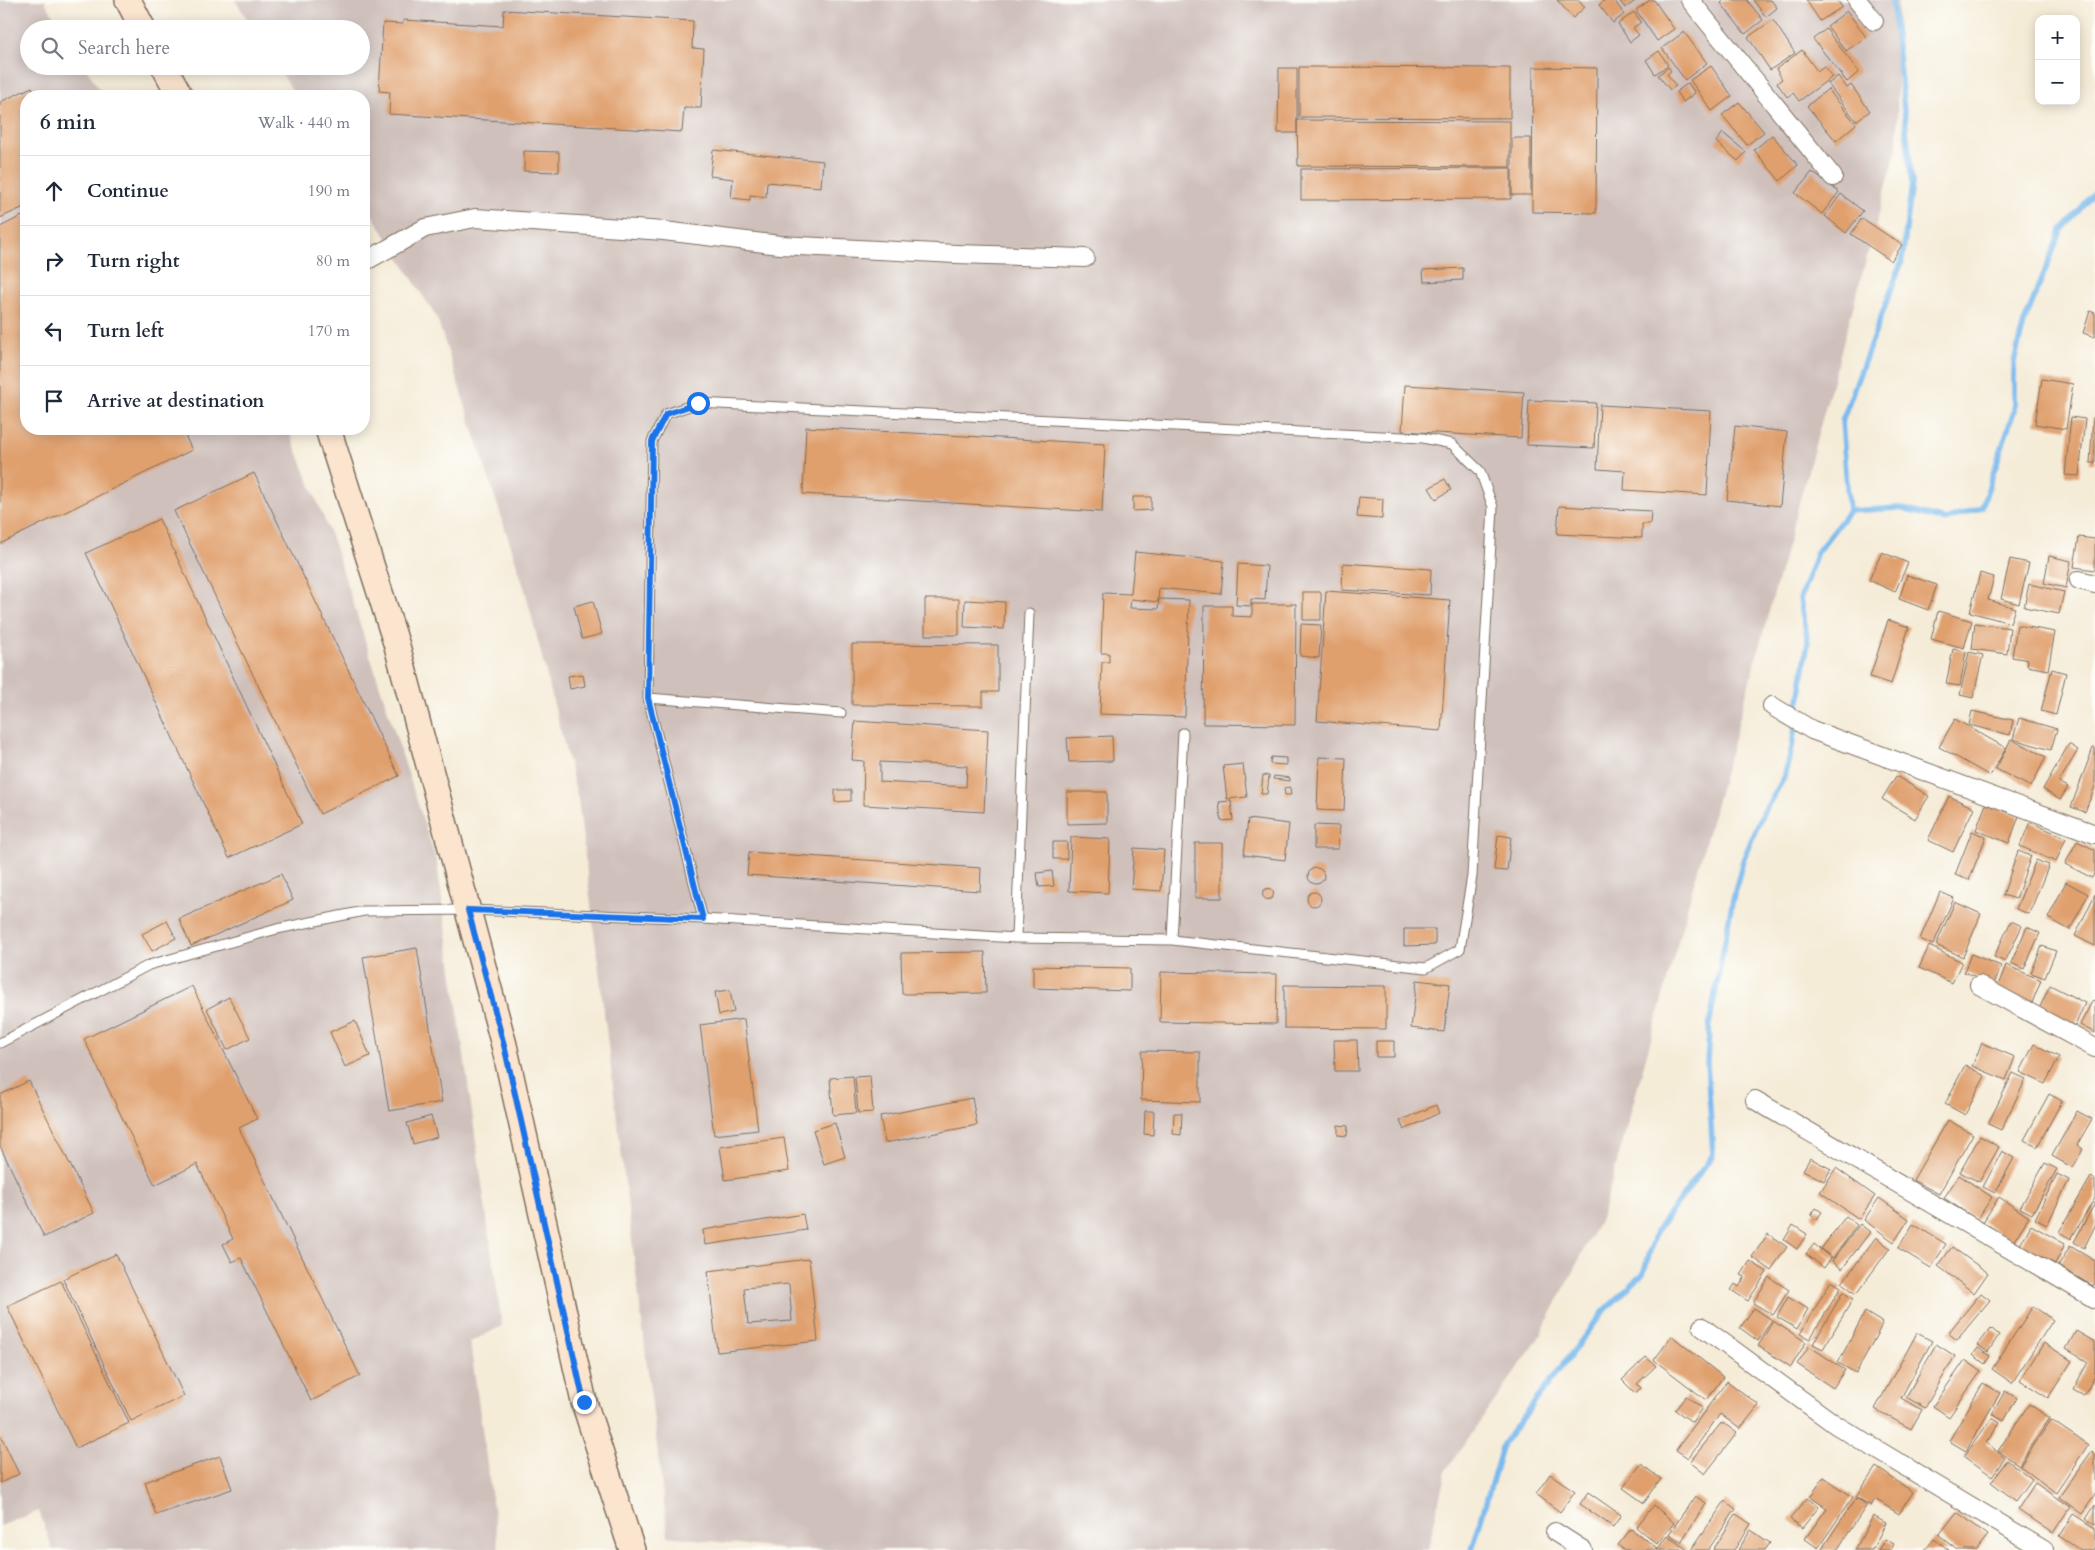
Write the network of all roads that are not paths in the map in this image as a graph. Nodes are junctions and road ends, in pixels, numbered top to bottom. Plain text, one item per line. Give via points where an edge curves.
1 (128, 0) edge
2 (1690, 0) edge
3 (1857, 0) edge
4 (138, 20) edge
5 (1874, 21) dead end
6 (169, 75) edge
7 (177, 90) edge
8 (1833, 177) dead end
9 (1085, 258) dead end
10 (370, 259) edge
11 (330, 435) edge
12 (1030, 613) dead end
13 (648, 698) junction
14 (1772, 706) dead end
15 (841, 713) dead end
16 (1183, 733) dead end
17 (2095, 834) edge
18 (468, 910) junction
19 (703, 919) junction
20 (1016, 938) junction
21 (1172, 940) junction
22 (1979, 985) dead end
23 (0, 1043) edge
24 (2095, 1048) edge
25 (1755, 1100) dead end
26 (2095, 1299) edge
27 (1702, 1327) dead end
28 (1555, 1532) dead end
29 (632, 1550) edge
30 (1583, 1550) edge
31 (2044, 1550) edge

1 - 4 street
2 - 8 street
3 - 5 street
6 - 7 street
9 - 10 street via 780,245 664,231 475,218 424,228
11 - 18 street via 397,646
12 - 20 lane
13 - 15 lane
13 - 19 lane
13 - 21 lane via 652,441 666,414 698,403 1423,438 1452,444 1480,471 1493,507 1472,876 1460,949 1426,968
14 - 17 street via 1812,730
16 - 21 lane
18 - 19 lane
18 - 23 lane via 364,911 277,929 149,965
18 - 29 street via 504,1045 584,1402
19 - 20 lane
20 - 21 lane
22 - 24 street
25 - 26 street
27 - 31 street via 1836,1425
28 - 30 street

